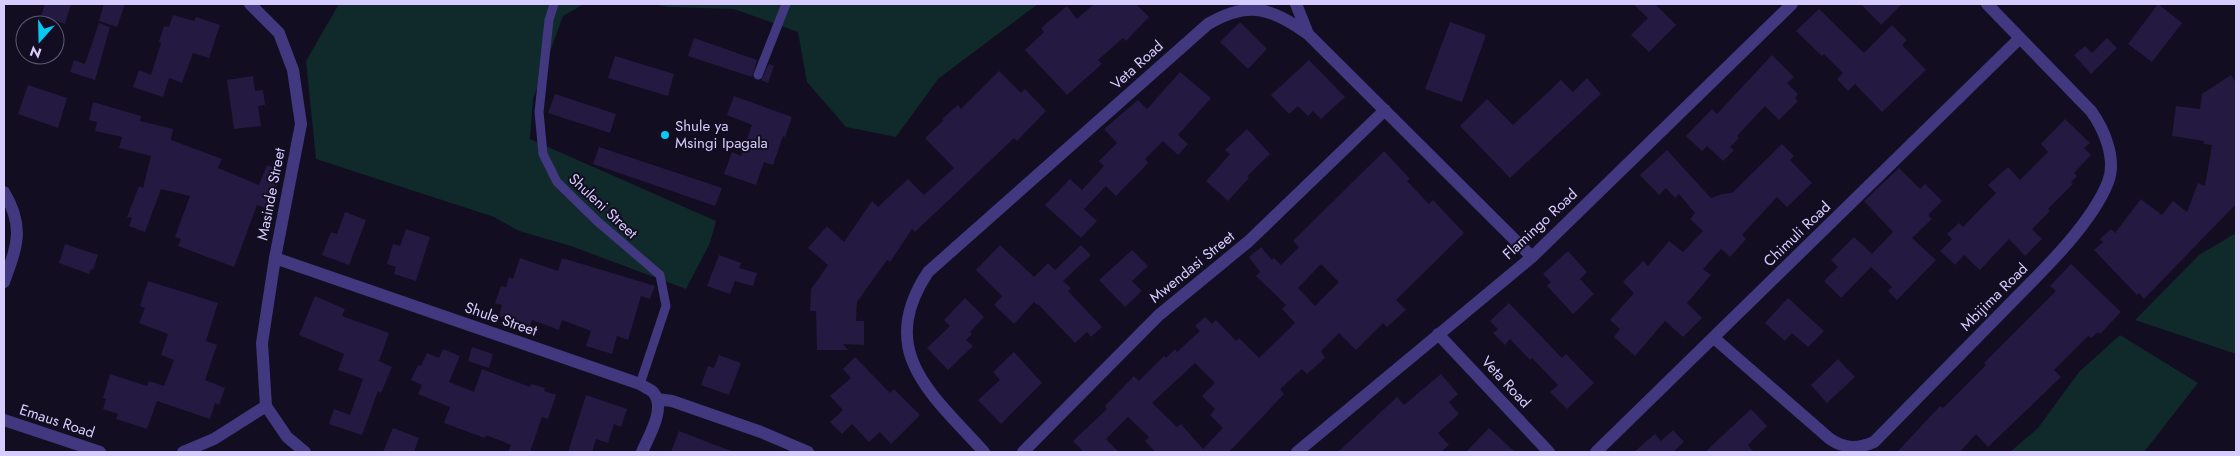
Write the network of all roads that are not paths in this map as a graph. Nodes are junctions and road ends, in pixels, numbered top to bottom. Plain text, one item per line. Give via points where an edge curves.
1 (250, 4) edge
2 (554, 4) edge
3 (786, 4) edge
4 (1296, 4) edge
5 (1792, 4) edge
6 (1987, 4) edge
7 (1308, 34) junction
8 (2020, 38) junction
9 (758, 75) dead end
10 (1385, 110) junction
11 (4, 192) edge
12 (1532, 256) junction
13 (275, 258) junction
14 (4, 282) edge
15 (1438, 334) junction
16 (1714, 338) junction
17 (640, 384) junction
18 (658, 399) junction
19 (266, 406) junction
20 (4, 420) edge
21 (1844, 449) edge
22 (100, 452) edge
23 (183, 452) edge
24 (305, 452) edge
25 (642, 452) edge
26 (808, 452) edge
27 (984, 452) edge
28 (1024, 452) edge
29 (1297, 452) edge
30 (1549, 452) edge
31 (1596, 452) edge

1 - 13 street, Masinde Street via 278,33 294,70 301,124
2 - 17 lane, Shuleni Street via 549,20 539,112 543,154 557,182 660,275 666,306
3 - 9 lane
4 - 7 street
5 - 12 street, Flamingo Road
6 - 8 street, Mbijima Road
7 - 10 street, Veta Road
7 - 27 street, Veta Road via 1271,11 1255,8 1224,14 1208,24 928,272 917,290 907,319 906,337 913,364 926,387
8 - 16 street, Chimuli Road
8 - 21 street, Mbijima Road via 2100,124 2111,160 2109,180 2094,210 2048,265 1874,442 1864,447
10 - 12 street, Veta Road
10 - 28 street, Mwendasi Street via 1249,241 1159,315
11 - 14 street via 19,230 17,248
12 - 15 street, Flamingo Road
13 - 17 street, Shule Street
13 - 19 street, Masinde Street via 262,343
15 - 29 street, Flamingo Road
15 - 30 street, Veta Road
16 - 21 street, Mbijima Road
16 - 31 street, Chimuli Road
17 - 18 street, Shule Street
18 - 25 street via 657,416
18 - 26 street via 761,432
19 - 23 street via 214,439
19 - 24 street via 287,437
20 - 22 street, Emaus Road

